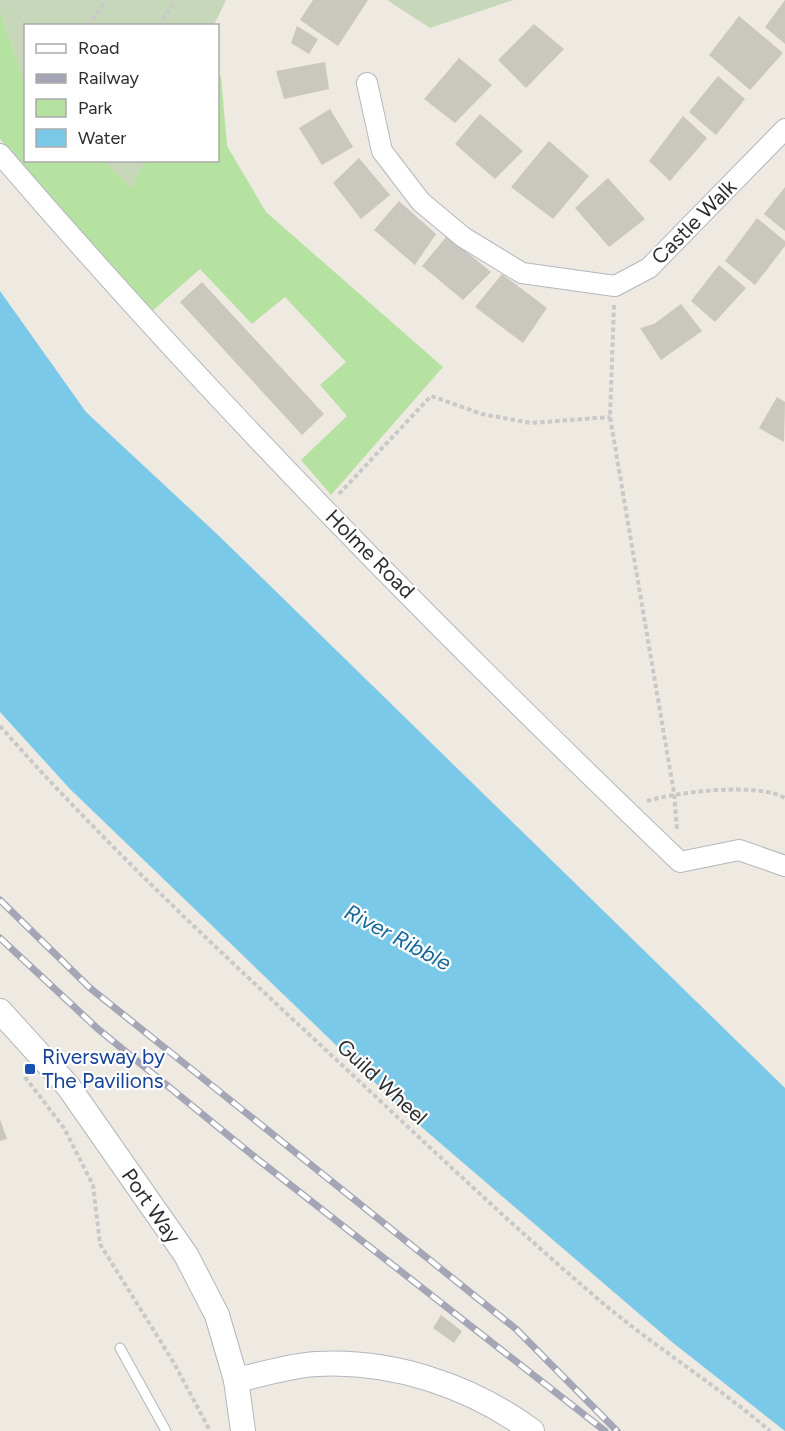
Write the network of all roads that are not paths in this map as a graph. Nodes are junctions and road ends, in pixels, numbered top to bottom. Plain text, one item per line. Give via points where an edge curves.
1 (366, 83) dead end
2 (785, 129) edge
3 (0, 154) edge
4 (785, 866) edge
5 (0, 1011) edge
6 (120, 1348) dead end
7 (236, 1380) junction
8 (166, 1431) edge
9 (243, 1431) edge
10 (532, 1431) edge

1 - 2 street, Castle Walk via 382,151 421,202 463,237 522,273 615,286 649,268
3 - 4 street, Holme Road via 119,292 287,473 680,862 739,850
5 - 7 street, Port Way via 68,1086 186,1255 217,1315
6 - 8 lane
7 - 9 street, Port Way
7 - 10 street via 315,1364 382,1368 430,1378 476,1397

